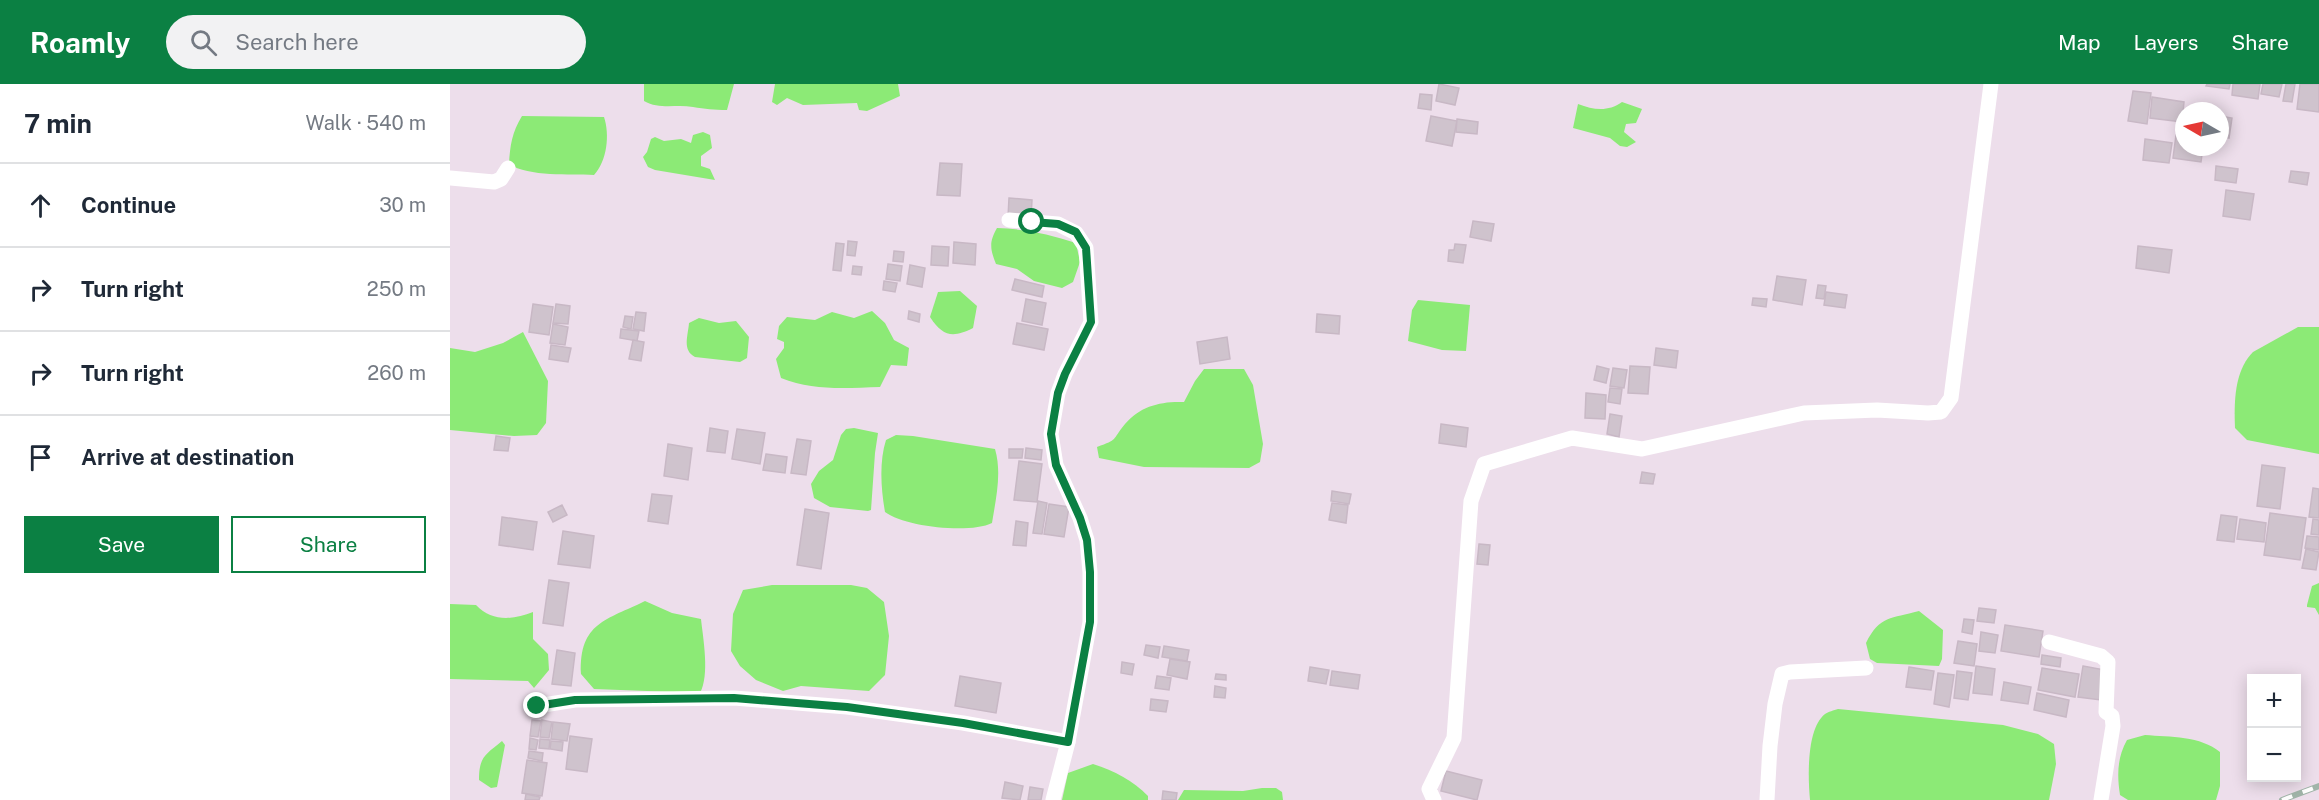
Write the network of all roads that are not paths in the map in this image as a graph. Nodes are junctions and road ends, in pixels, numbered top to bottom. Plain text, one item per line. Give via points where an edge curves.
1 (1991, 84) edge
2 (508, 168) dead end
3 (450, 178) edge
4 (1009, 220) dead end
5 (2049, 642) dead end
6 (1866, 668) dead end
7 (537, 706) dead end
8 (1068, 742) junction
9 (1053, 800) edge
10 (1434, 800) edge
11 (1767, 800) edge
12 (2101, 800) edge

1 - 10 street via 1951,398 1941,412 1804,413 1642,449 1572,438 1484,464 1471,501 1454,738 1429,789
2 - 3 street via 494,182
4 - 8 street via 1058,224 1076,232 1086,248 1091,322 1058,393 1051,434 1056,465 1087,540 1090,572 1090,622
5 - 12 street via 2101,656 2108,662 2106,712 2112,716 2113,726
6 - 11 street via 1782,674 1771,735
7 - 8 street via 575,700 734,698 847,707
8 - 9 street

